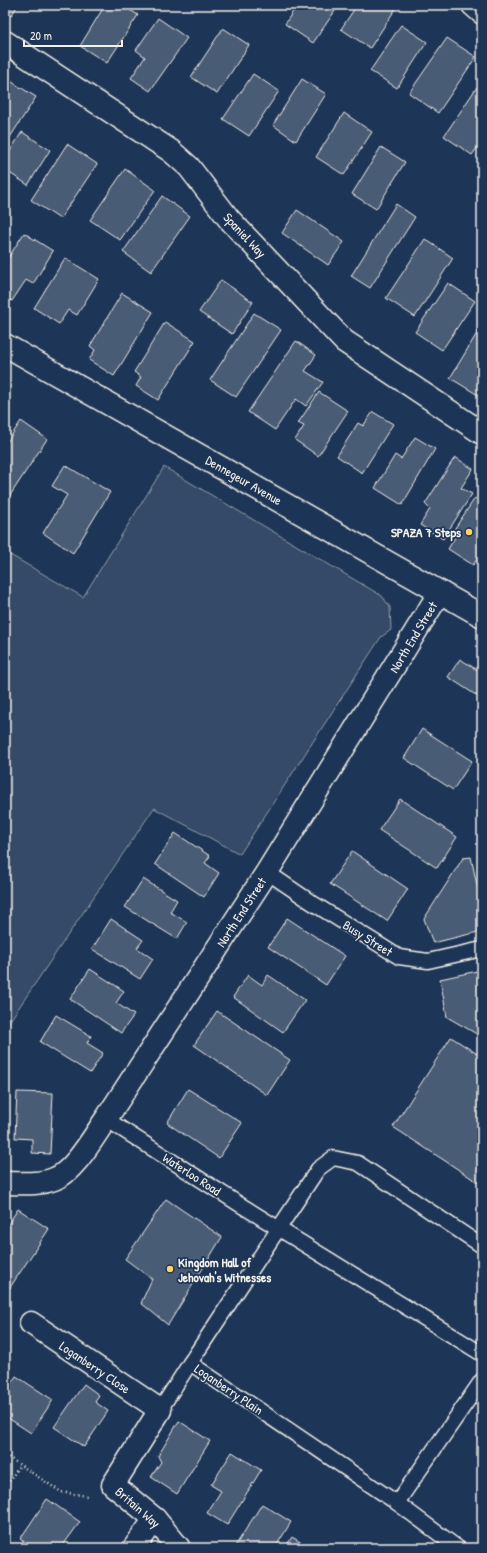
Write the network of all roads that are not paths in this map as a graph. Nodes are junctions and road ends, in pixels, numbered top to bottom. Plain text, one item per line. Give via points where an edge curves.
1 (473, 5) edge
2 (482, 13) edge
3 (5, 42) edge
4 (5, 344) edge
5 (482, 433) edge
6 (440, 592) junction
7 (482, 616) edge
8 (267, 872) junction
9 (482, 949) edge
10 (106, 1119) junction
11 (5, 1183) edge
12 (279, 1227) junction
13 (482, 1246) edge
14 (31, 1323) dead end
15 (482, 1354) edge
16 (190, 1363) junction
17 (482, 1380) edge
18 (160, 1410) junction
19 (397, 1503) junction
20 (155, 1519) junction
21 (134, 1548) edge
22 (179, 1548) edge
23 (458, 1548) edge

1 - 2 street
3 - 5 street, Spaniel Way via 171,151 189,167 229,219 344,341
4 - 6 street, Dennegeur Avenue
6 - 7 street, Dennegeur Avenue
6 - 8 street, North End Street
8 - 9 lane, Busy Street via 399,957 428,961
8 - 10 street, North End Street
10 - 11 street, North End Street via 65,1173 42,1182
10 - 12 lane, Waterloo Road
12 - 13 lane, Loganberry Plain via 318,1169 333,1158 358,1163
12 - 15 lane, Waterloo Road
12 - 16 lane, Loganberry Plain
14 - 18 street, Loganberry Close
16 - 18 lane
16 - 19 lane, Loganberry Plain
17 - 19 lane
18 - 20 street, Britain Way via 113,1485
19 - 23 lane, Loganberry Plain
20 - 21 street
20 - 22 street, Britain Way

